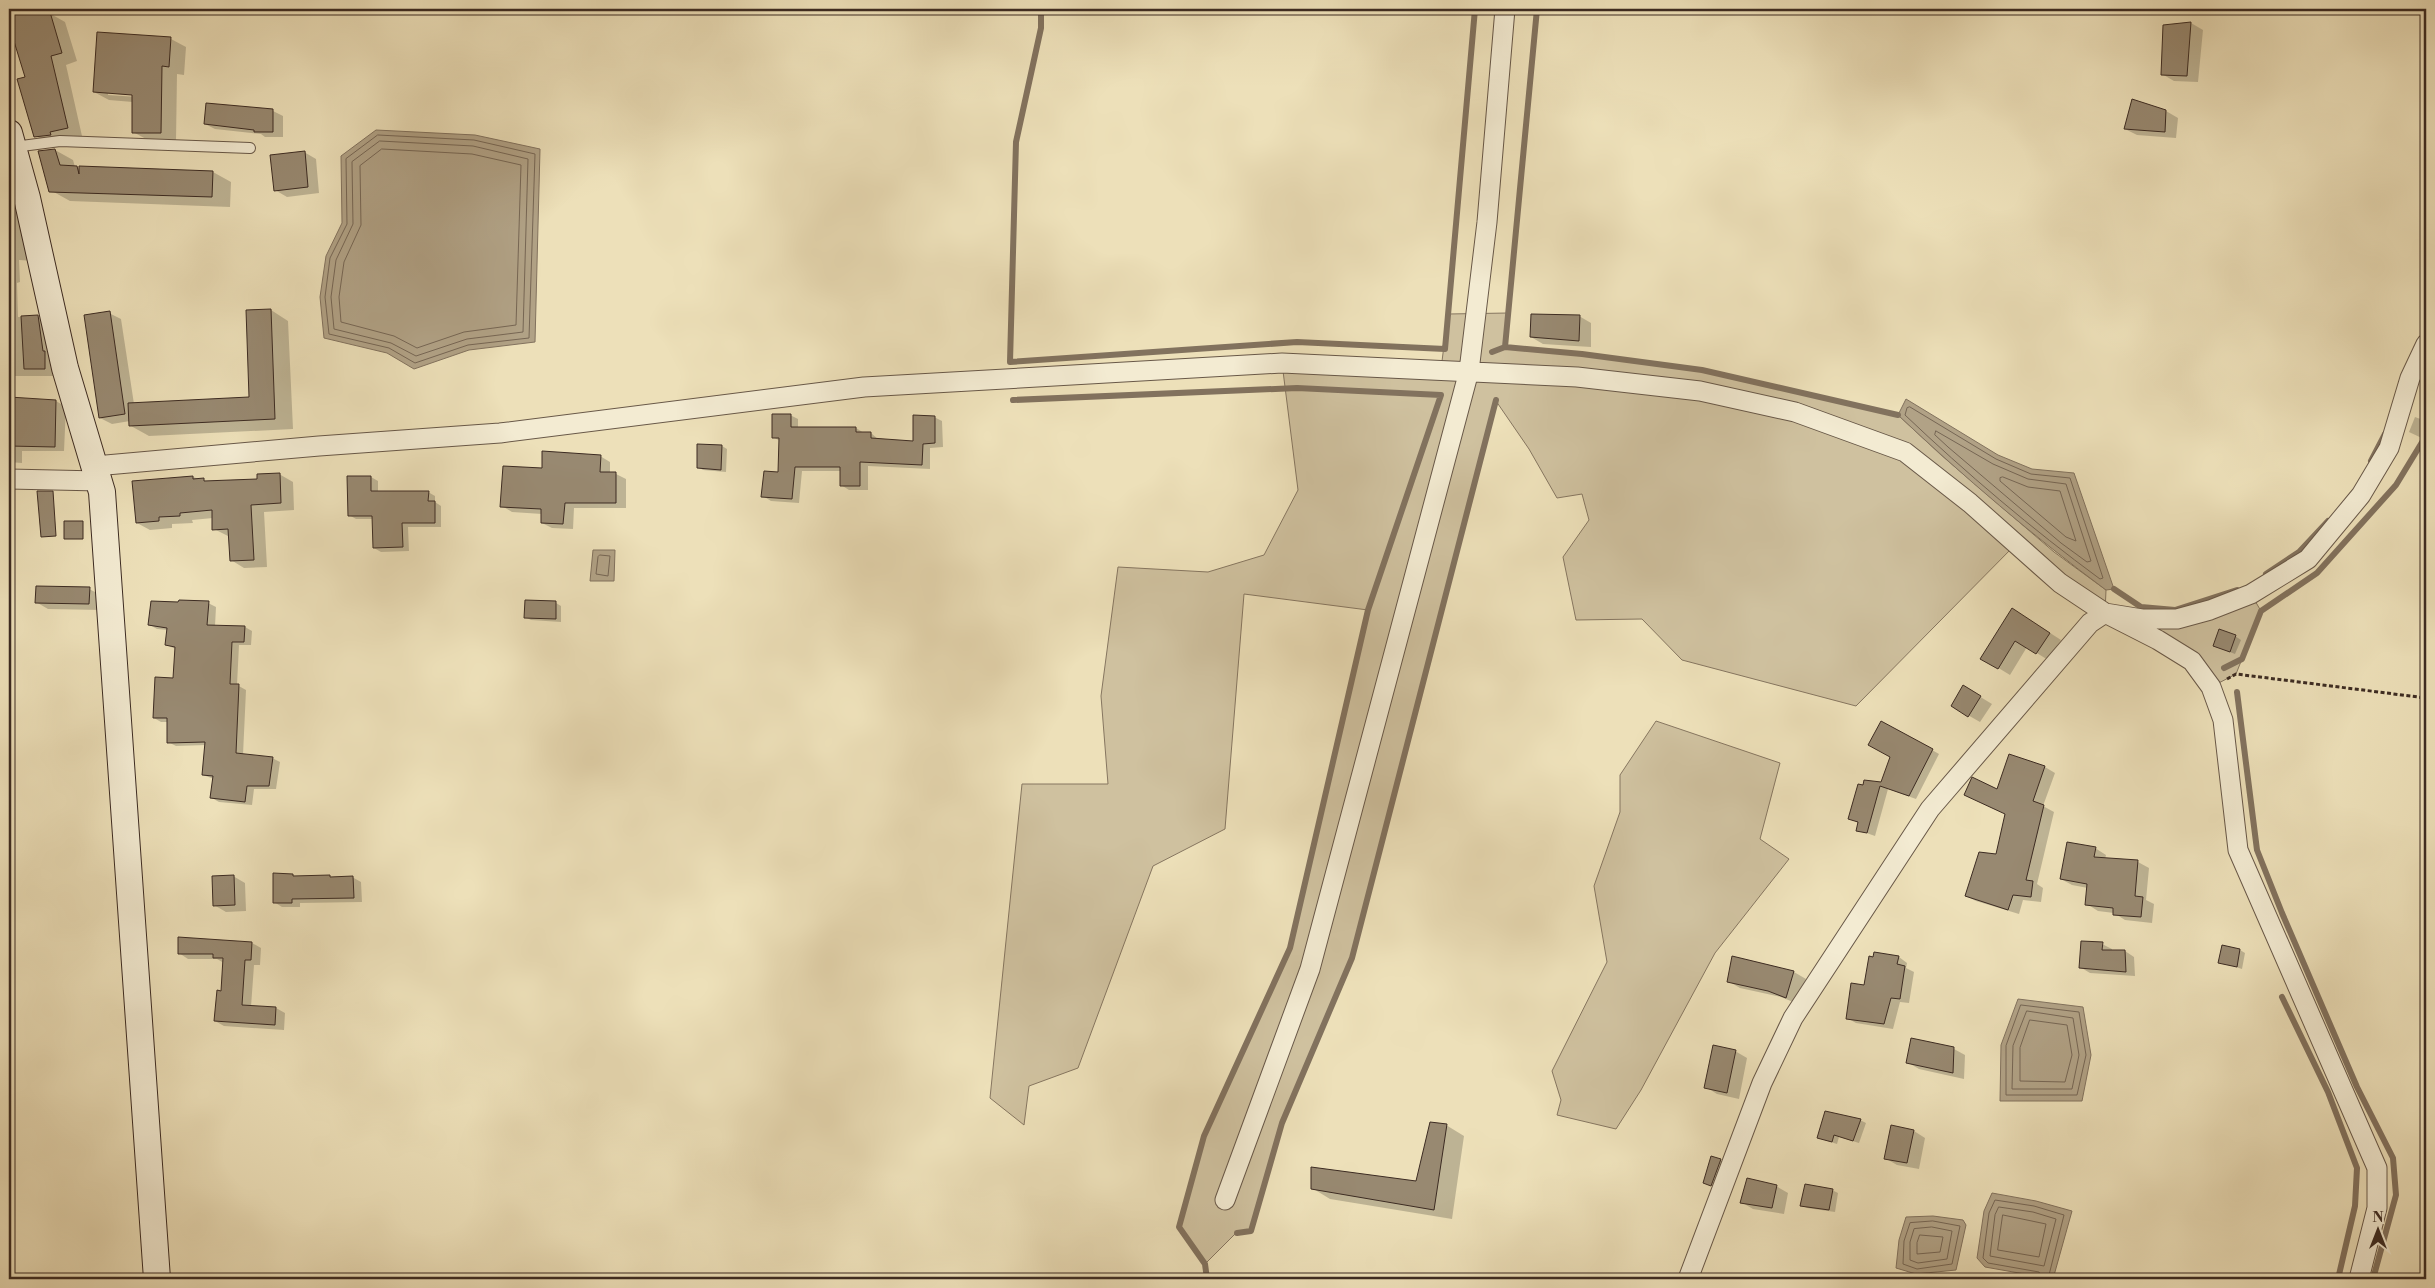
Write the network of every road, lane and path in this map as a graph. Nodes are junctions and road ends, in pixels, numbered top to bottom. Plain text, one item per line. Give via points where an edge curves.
1 (1505, 9) edge
2 (11, 140) edge
3 (250, 148) dead end
4 (2426, 344) edge
5 (1469, 371) junction
6 (97, 474) junction
7 (9, 478) edge
8 (2105, 613) junction
9 (2211, 687) junction
10 (2426, 698) edge
11 (1225, 1200) dead end
12 (157, 1279) edge
13 (1688, 1279) edge
14 (2359, 1279) edge

1 - 5 street
2 - 3 lane
2 - 6 street via 65,368
4 - 8 street via 2410,378 2389,448 2361,494 2308,559 2251,594 2210,610 2176,619 2142,619
5 - 6 street via 1282,364 864,387 500,433 319,446
5 - 8 street via 1577,377 1700,391 1795,412 1905,452 1970,502 2060,583
5 - 11 street via 1310,969
6 - 7 street
6 - 12 street via 102,492
8 - 9 street via 2192,661
8 - 13 street via 2090,623 1930,809 1794,1018 1762,1083
9 - 10 path via 2236,674
9 - 14 street via 2222,720 2238,850 2377,1168 2377,1208

